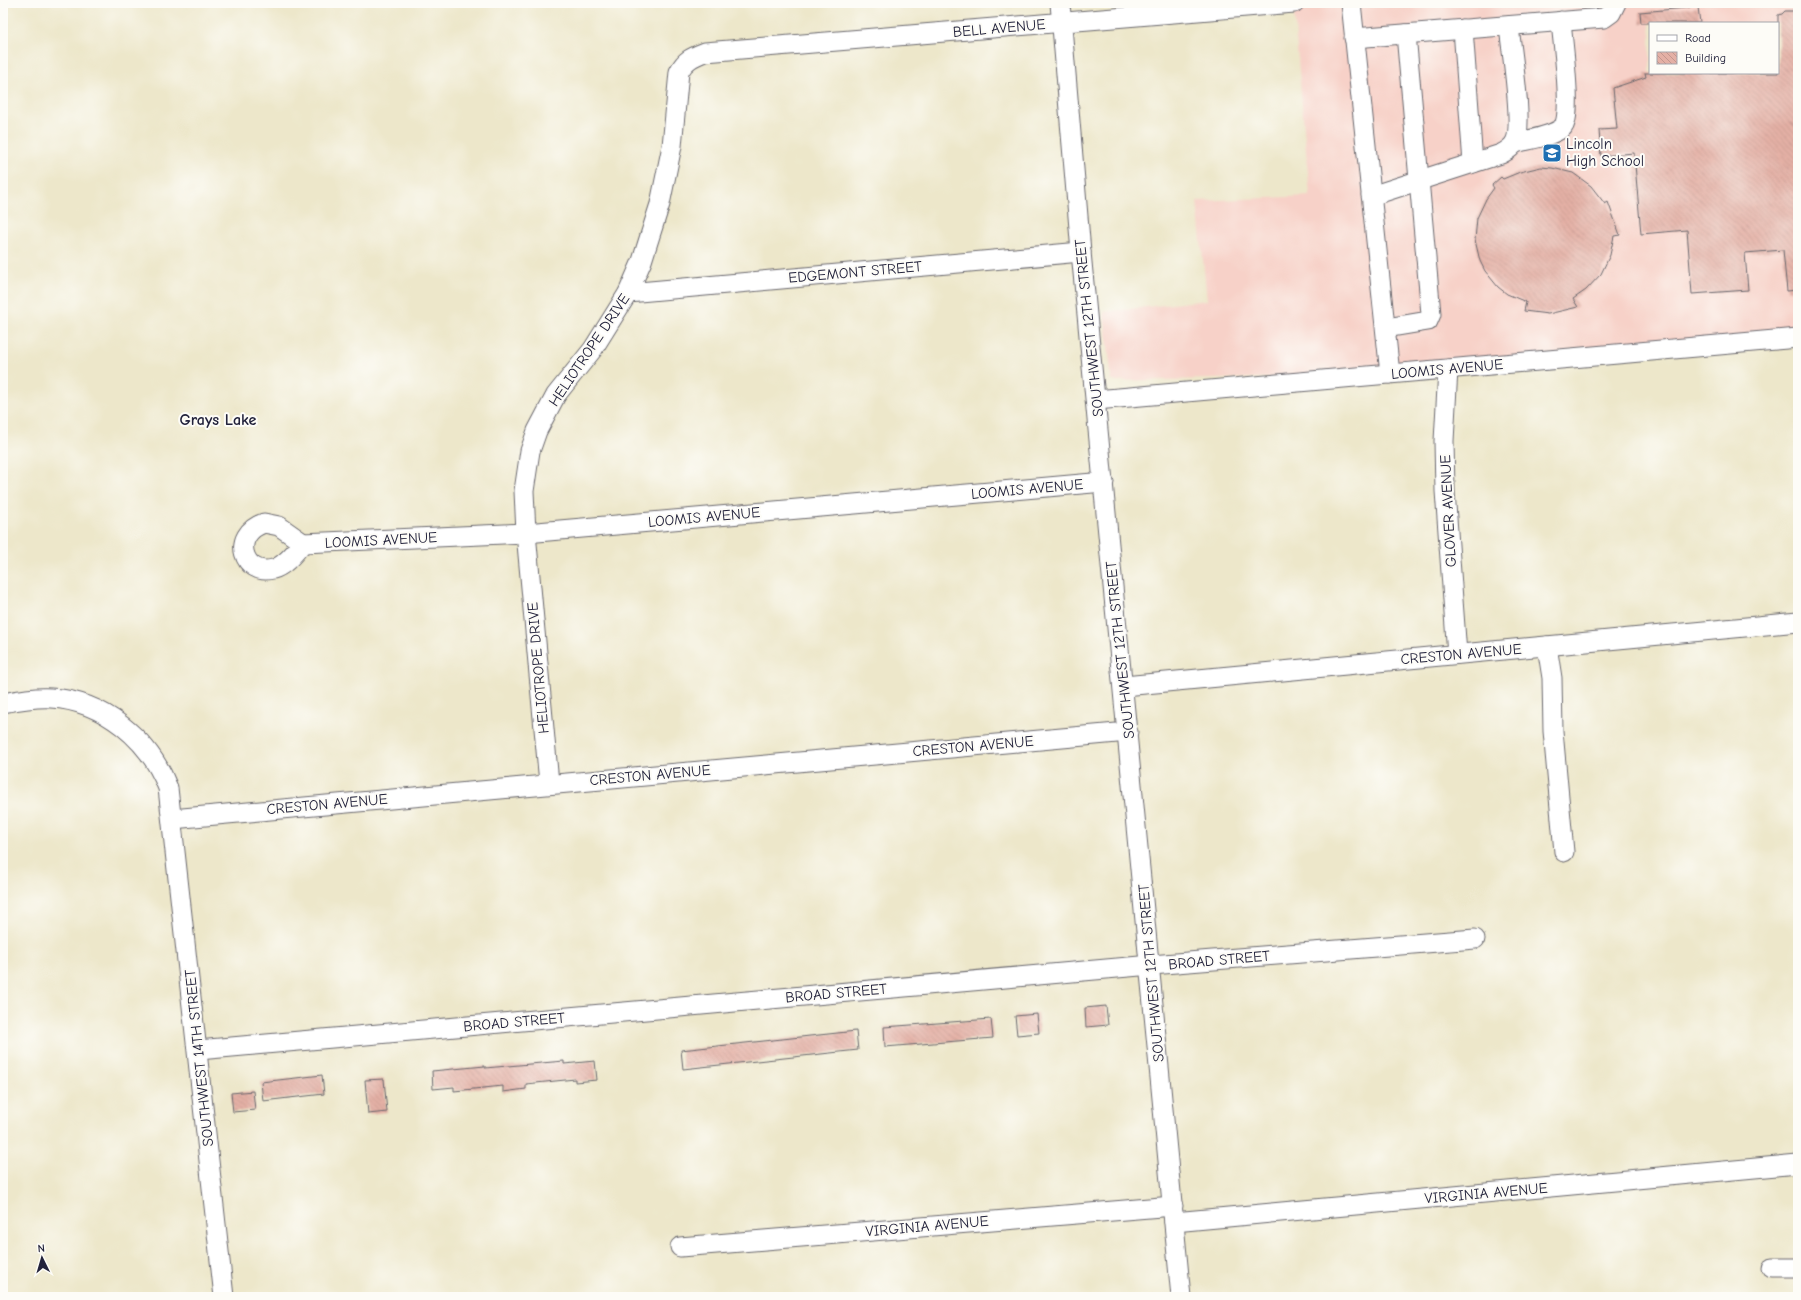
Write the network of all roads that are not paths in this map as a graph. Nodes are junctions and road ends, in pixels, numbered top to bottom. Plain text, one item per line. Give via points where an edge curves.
1 (1060, 3) edge
2 (1294, 3) edge
3 (1351, 3) edge
4 (1616, 3) edge
5 (1561, 21) junction
6 (1062, 22) junction
7 (1509, 26) junction
8 (1463, 29) junction
9 (1406, 34) junction
10 (1354, 38) junction
11 (705, 52) joint
12 (1515, 143) junction
13 (1473, 163) junction
14 (1418, 181) junction
15 (1371, 196) junction
16 (1081, 252) junction
17 (628, 293) junction
18 (1386, 328) junction
19 (1798, 338) edge
20 (1448, 369) junction
21 (1390, 374) junction
22 (1096, 400) junction
23 (1104, 482) junction
24 (526, 533) junction
25 (303, 543) dead end
26 (1798, 622) edge
27 (1547, 646) junction
28 (1457, 654) junction
29 (1124, 686) junction
30 (3, 703) edge
31 (1128, 732) junction
32 (549, 784) junction
33 (172, 819) junction
34 (1564, 852) dead end
35 (1475, 939) dead end
36 (1151, 965) junction
37 (198, 1050) junction
38 (1798, 1164) edge
39 (1174, 1214) junction
40 (680, 1247) dead end
41 (1772, 1268) dead end
42 (1798, 1268) edge
43 (224, 1297) edge
44 (1182, 1297) edge

1 - 6 street, SOUTHWEST 12TH STREET
2 - 6 street, BELL AVENUE
3 - 10 street
4 - 5 street via 1611,13 1604,18
5 - 7 street
5 - 12 street via 1568,101 1567,121 1563,128
6 - 11 street, BELL AVENUE
6 - 16 street, SOUTHWEST 12TH STREET
7 - 8 street
7 - 12 street via 1519,121
8 - 9 street
8 - 13 street
9 - 10 street
9 - 14 street
10 - 15 street
11 - 17 street, HELIOTROPE DRIVE via 690,57 679,72 672,146 660,204 642,261
12 - 13 street via 1501,154
13 - 14 street
14 - 15 street
14 - 18 street via 1431,314 1428,321
15 - 18 street
16 - 17 street, EDGEMONT STREET
16 - 22 street, SOUTHWEST 12TH STREET
17 - 24 street, HELIOTROPE DRIVE via 593,349 556,395 537,431 530,451 524,491
18 - 21 street
19 - 20 street, LOOMIS AVENUE
20 - 21 street, LOOMIS AVENUE
20 - 28 street, GLOVER AVENUE via 1444,491
21 - 22 street, LOOMIS AVENUE
22 - 23 street, SOUTHWEST 12TH STREET
23 - 24 street, LOOMIS AVENUE
23 - 29 street, SOUTHWEST 12TH STREET
24 - 25 street, LOOMIS AVENUE
24 - 32 street, HELIOTROPE DRIVE
26 - 27 street, CRESTON AVENUE
27 - 28 street, CRESTON AVENUE
27 - 34 street via 1552,678 1553,731
28 - 29 street, CRESTON AVENUE
29 - 31 street, SOUTHWEST 12TH STREET
30 - 33 street, SOUTHWEST 14TH STREET via 52,698 75,703 108,716 141,742 157,762 168,788
31 - 32 street, CRESTON AVENUE
31 - 36 street, SOUTHWEST 12TH STREET
32 - 33 street, CRESTON AVENUE
33 - 37 street, SOUTHWEST 14TH STREET
35 - 36 street, BROAD STREET
36 - 37 street, BROAD STREET
36 - 39 street, SOUTHWEST 12TH STREET
37 - 43 street, SOUTHWEST 14TH STREET
38 - 39 street, VIRGINIA AVENUE
39 - 40 street, VIRGINIA AVENUE
39 - 44 street, SOUTHWEST 12TH STREET
41 - 42 street

